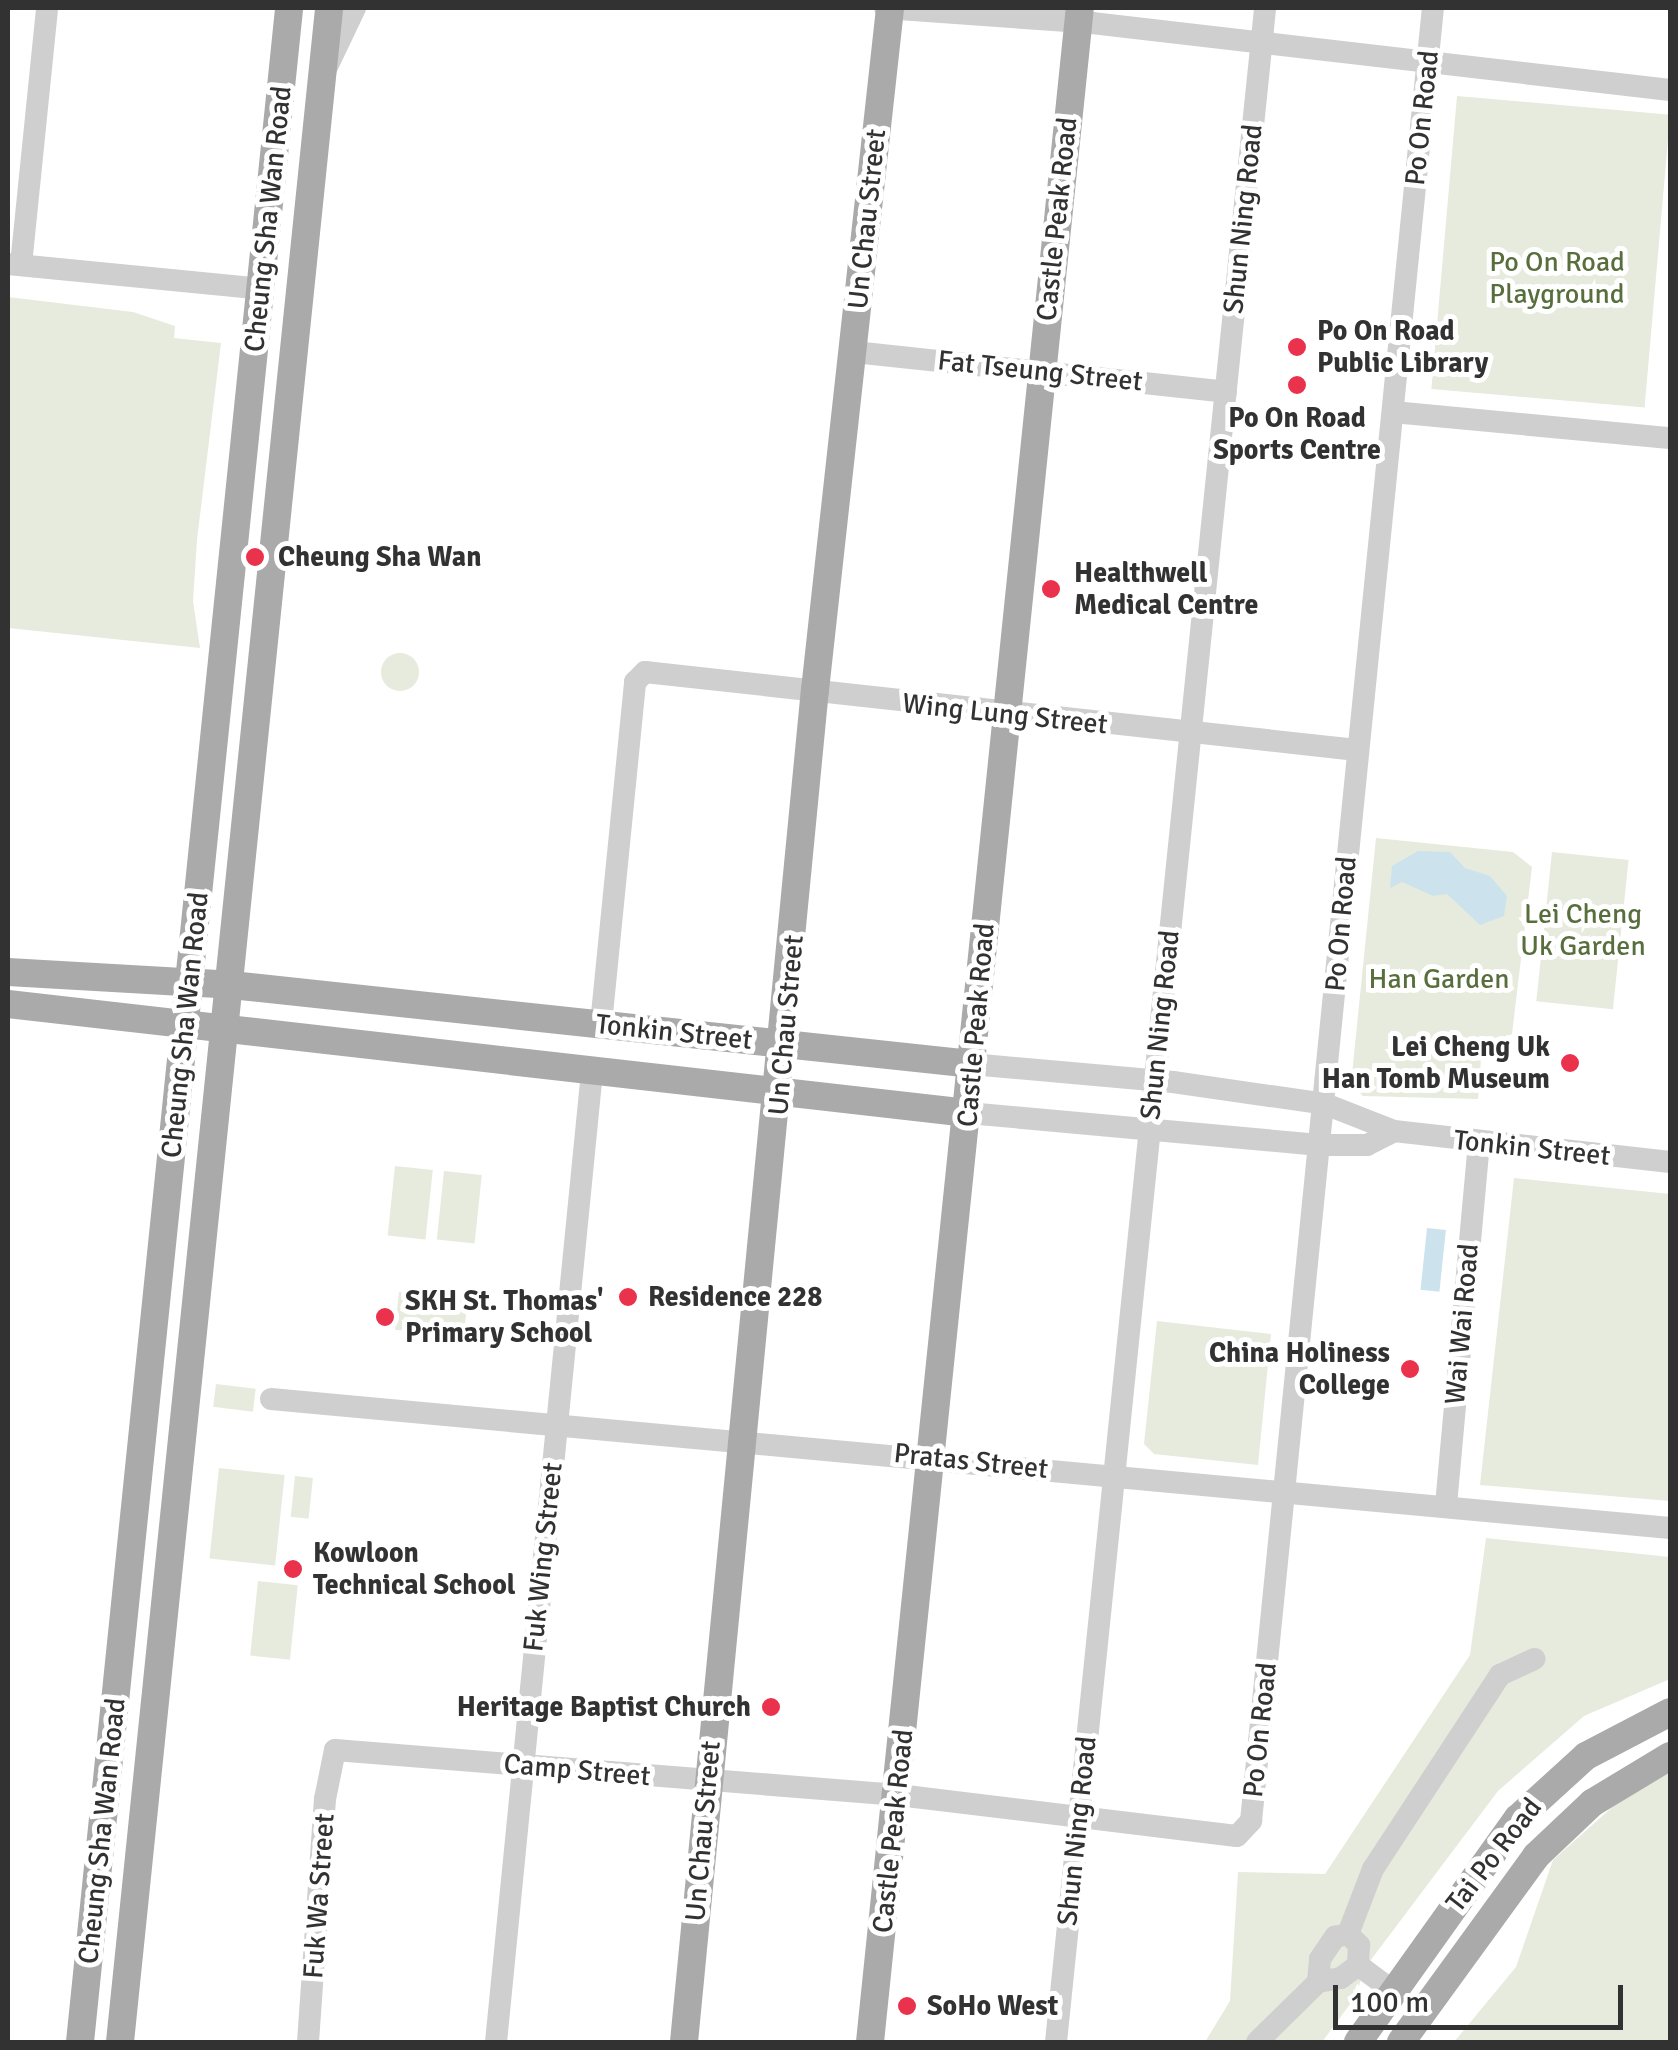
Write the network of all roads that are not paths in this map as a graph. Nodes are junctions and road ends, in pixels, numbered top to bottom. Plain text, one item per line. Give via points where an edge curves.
1 (47, 8) edge
2 (289, 8) edge
3 (329, 8) edge
4 (356, 8) edge
5 (888, 8) edge
6 (1265, 8) edge
7 (1433, 8) edge
8 (1079, 14) edge
9 (1262, 41) junction
10 (1426, 66) junction
11 (322, 76) junction
12 (1670, 90) edge
13 (14, 264) edge
14 (261, 289) junction
15 (854, 352) junction
16 (1042, 368) junction
17 (1226, 392) junction
18 (1393, 412) junction
19 (1670, 438) edge
20 (815, 690) junction
21 (1006, 714) junction
22 (1190, 733) junction
23 (1358, 750) junction
24 (8, 972) edge
25 (189, 982) junction
26 (231, 986) junction
27 (8, 1004) edge
28 (185, 1021) junction
29 (600, 1024) junction
30 (226, 1027) junction
31 (785, 1044) junction
32 (971, 1064) junction
33 (592, 1072) junction
34 (1156, 1080) junction
35 (780, 1094) junction
36 (1325, 1104) junction
37 (968, 1113) junction
38 (1394, 1131) junction
39 (1148, 1134) junction
40 (1479, 1144) junction
41 (1320, 1145) junction
42 (1670, 1162) edge
43 (271, 1399) dead end
44 (558, 1426) junction
45 (741, 1439) junction
46 (930, 1456) junction
47 (1118, 1476) junction
48 (1285, 1491) junction
49 (1446, 1505) junction
50 (1670, 1528) edge
51 (1534, 1660) dead end
52 (1670, 1712) edge
53 (334, 1750) joint
54 (1670, 1756) edge
55 (521, 1765) junction
56 (708, 1782) junction
57 (898, 1796) junction
58 (1077, 1818) junction
59 (1237, 1836) joint
60 (1348, 1934) junction
61 (1358, 1965) junction
62 (1318, 1982) junction
63 (1393, 1992) junction
64 (80, 2042) edge
65 (120, 2042) edge
66 (308, 2042) edge
67 (496, 2042) edge
68 (684, 2042) edge
69 (870, 2042) edge
70 (1056, 2042) edge
71 (1256, 2042) edge
72 (1358, 2042) edge
73 (1401, 2042) edge

1 - 13 street
2 - 14 main road, Cheung Sha Wan Road
3 - 11 main road, Cheung Sha Wan Road
4 - 11 street, Cheung Sha Wan Road
5 - 8 street
5 - 15 main road, Un Chau Street
6 - 9 street, Shun Ning Road
7 - 10 street, Po On Road
8 - 9 street
8 - 16 main road, Castle Peak Road
9 - 10 street
9 - 17 street, Shun Ning Road
10 - 12 street
10 - 18 street, Po On Road
11 - 26 main road, Cheung Sha Wan Road
13 - 14 street
14 - 25 main road, Cheung Sha Wan Road
15 - 16 street, Fat Tseung Street
15 - 20 main road, Un Chau Street
16 - 17 street, Fat Tseung Street
16 - 21 main road, Castle Peak Road
17 - 22 street, Shun Ning Road
18 - 19 street
18 - 23 street, Po On Road
20 - 21 street, Wing Lung Street
20 - 29 street, Wing Lung Street via 654,671 635,682
20 - 31 main road, Un Chau Street
21 - 22 street, Wing Lung Street
21 - 32 main road, Castle Peak Road
22 - 23 street, Wing Lung Street
22 - 34 street, Shun Ning Road
23 - 36 street, Po On Road
24 - 25 main road, Tonkin Street
25 - 26 main road, Tonkin Street
25 - 28 main road, Cheung Sha Wan Road
26 - 29 main road, Tonkin Street
26 - 30 main road, Cheung Sha Wan Road
27 - 28 main road, Tonkin Street
28 - 30 main road, Tonkin Street
28 - 64 main road, Cheung Sha Wan Road
29 - 31 main road, Tonkin Street
30 - 33 main road, Tonkin Street
30 - 65 main road, Cheung Sha Wan Road
31 - 32 main road, Tonkin Street
31 - 35 main road, Un Chau Street
32 - 34 street, Tonkin Street
32 - 37 main road, Castle Peak Road
33 - 35 main road, Tonkin Street
33 - 44 street, Fuk Wing Street
34 - 36 street, Tonkin Street
34 - 39 street, Shun Ning Road
35 - 37 main road, Tonkin Street
35 - 45 main road, Un Chau Street
36 - 38 street, Tonkin Street
36 - 41 street, Po On Road
37 - 39 street, Tonkin Street
37 - 46 main road, Castle Peak Road
38 - 40 street, Tonkin Street
38 - 41 street, Tonkin Street via 1367,1145
39 - 41 street, Tonkin Street
39 - 47 street, Shun Ning Road
40 - 42 street, Tonkin Street
40 - 49 street, Wai Wai Road
41 - 48 street, Po On Road
43 - 44 street, Pratas Street
44 - 45 street, Pratas Street
44 - 55 street, Fuk Wing Street
45 - 46 street, Pratas Street
45 - 56 main road, Un Chau Street
46 - 47 street, Pratas Street
46 - 57 main road, Castle Peak Road
47 - 48 street, Pratas Street
47 - 58 street, Shun Ning Road
48 - 49 street, Pratas Street
48 - 59 street, Po On Road via 1251,1821
49 - 50 street, Pratas Street
51 - 60 street via 1500,1675 1373,1868
52 - 63 main road, Tai Po Road via 1586,1756 1539,1796 1482,1864
53 - 55 street, Camp Street
53 - 66 street, Fuk Wa Street
54 - 73 main road, Tai Po Road via 1592,1803 1536,1856
55 - 56 street, Camp Street
55 - 67 street, Fuk Wing Street
56 - 57 street, Camp Street
56 - 68 main road, Un Chau Street
57 - 58 street, Camp Street
57 - 69 main road, Castle Peak Road
58 - 59 street, Camp Street
58 - 70 street, Shun Ning Road
60 - 61 street via 1359,1945
60 - 62 street via 1335,1938 1320,1959
61 - 62 street via 1341,1978
61 - 63 street
62 - 71 street
63 - 72 main road, Tai Po Road

